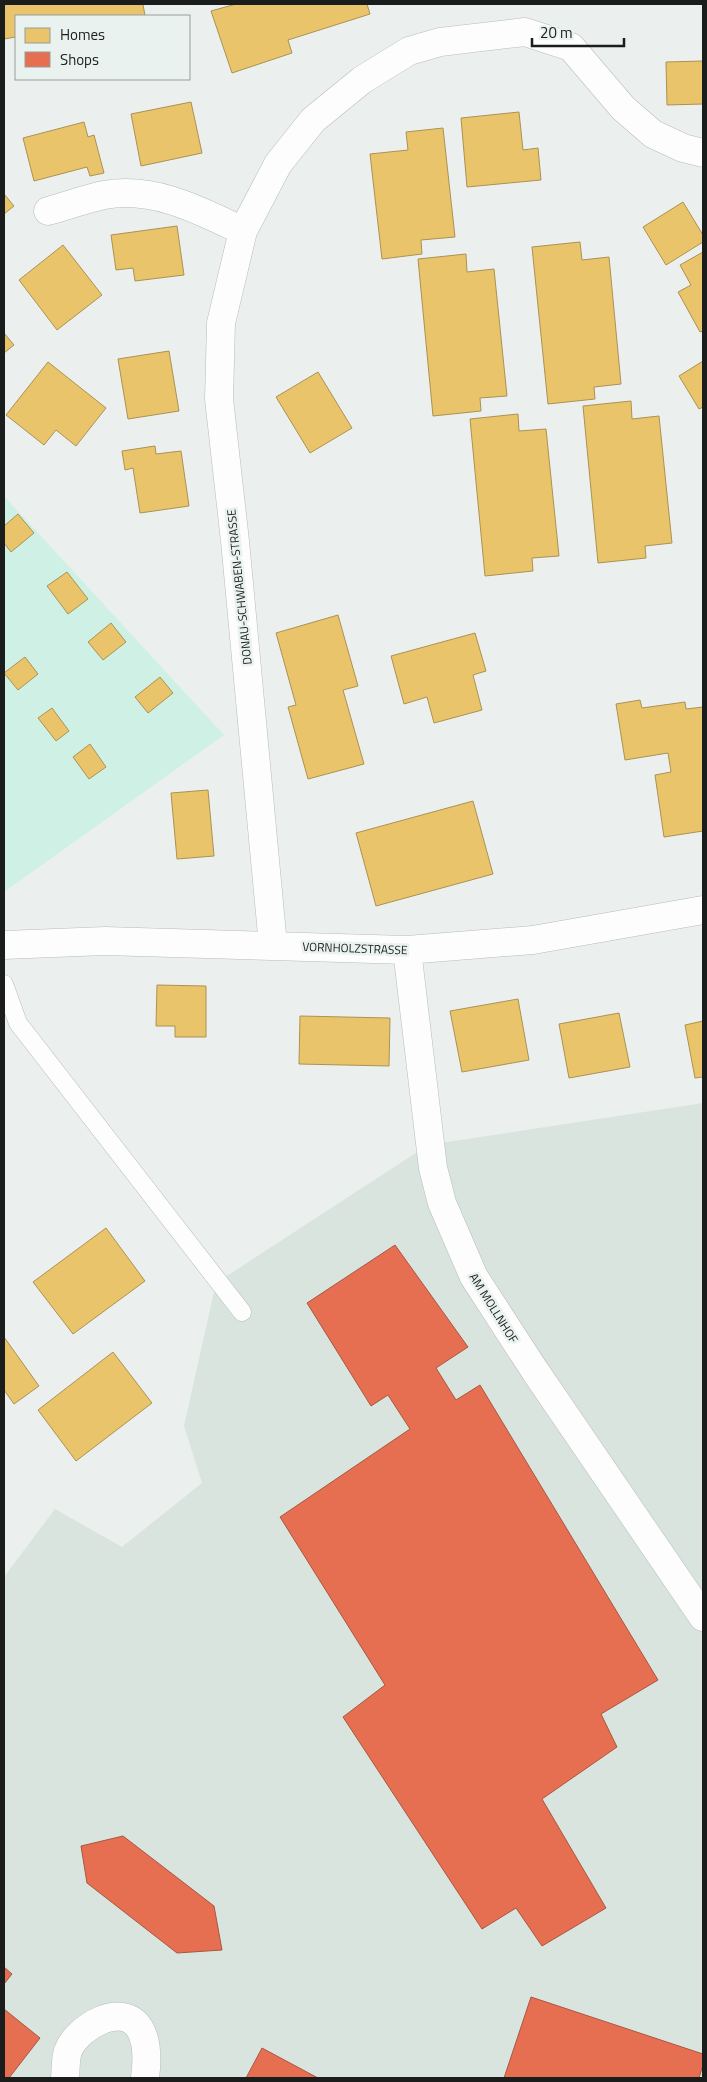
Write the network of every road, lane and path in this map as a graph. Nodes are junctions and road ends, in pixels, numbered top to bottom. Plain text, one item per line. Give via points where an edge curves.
1 (703, 153) edge
2 (48, 211) dead end
3 (243, 231) junction
4 (703, 910) edge
5 (273, 945) junction
6 (4, 946) edge
7 (407, 950) junction
8 (4, 984) edge
9 (242, 1312) dead end
10 (703, 1617) edge
11 (65, 2078) edge
12 (145, 2078) edge

1 - 3 street, DONAU-SCHWABEN-STRASSE via 653,134 622,108 570,48 525,32 440,42 408,51 370,75 313,120 278,164
2 - 3 street via 105,195 146,194 186,204
3 - 5 street, DONAU-SCHWABEN-STRASSE via 221,323 219,399
4 - 7 street, VORNHOLZSTRASSE via 533,940
5 - 6 street, VORNHOLZSTRASSE via 105,940
5 - 7 street, VORNHOLZSTRASSE
7 - 10 street, AM MOLLNHOF via 433,1168 442,1202 474,1277 534,1371
8 - 9 lane via 18,1023
11 - 12 street via 67,2052 79,2033 110,2018 128,2018 139,2027 147,2062

